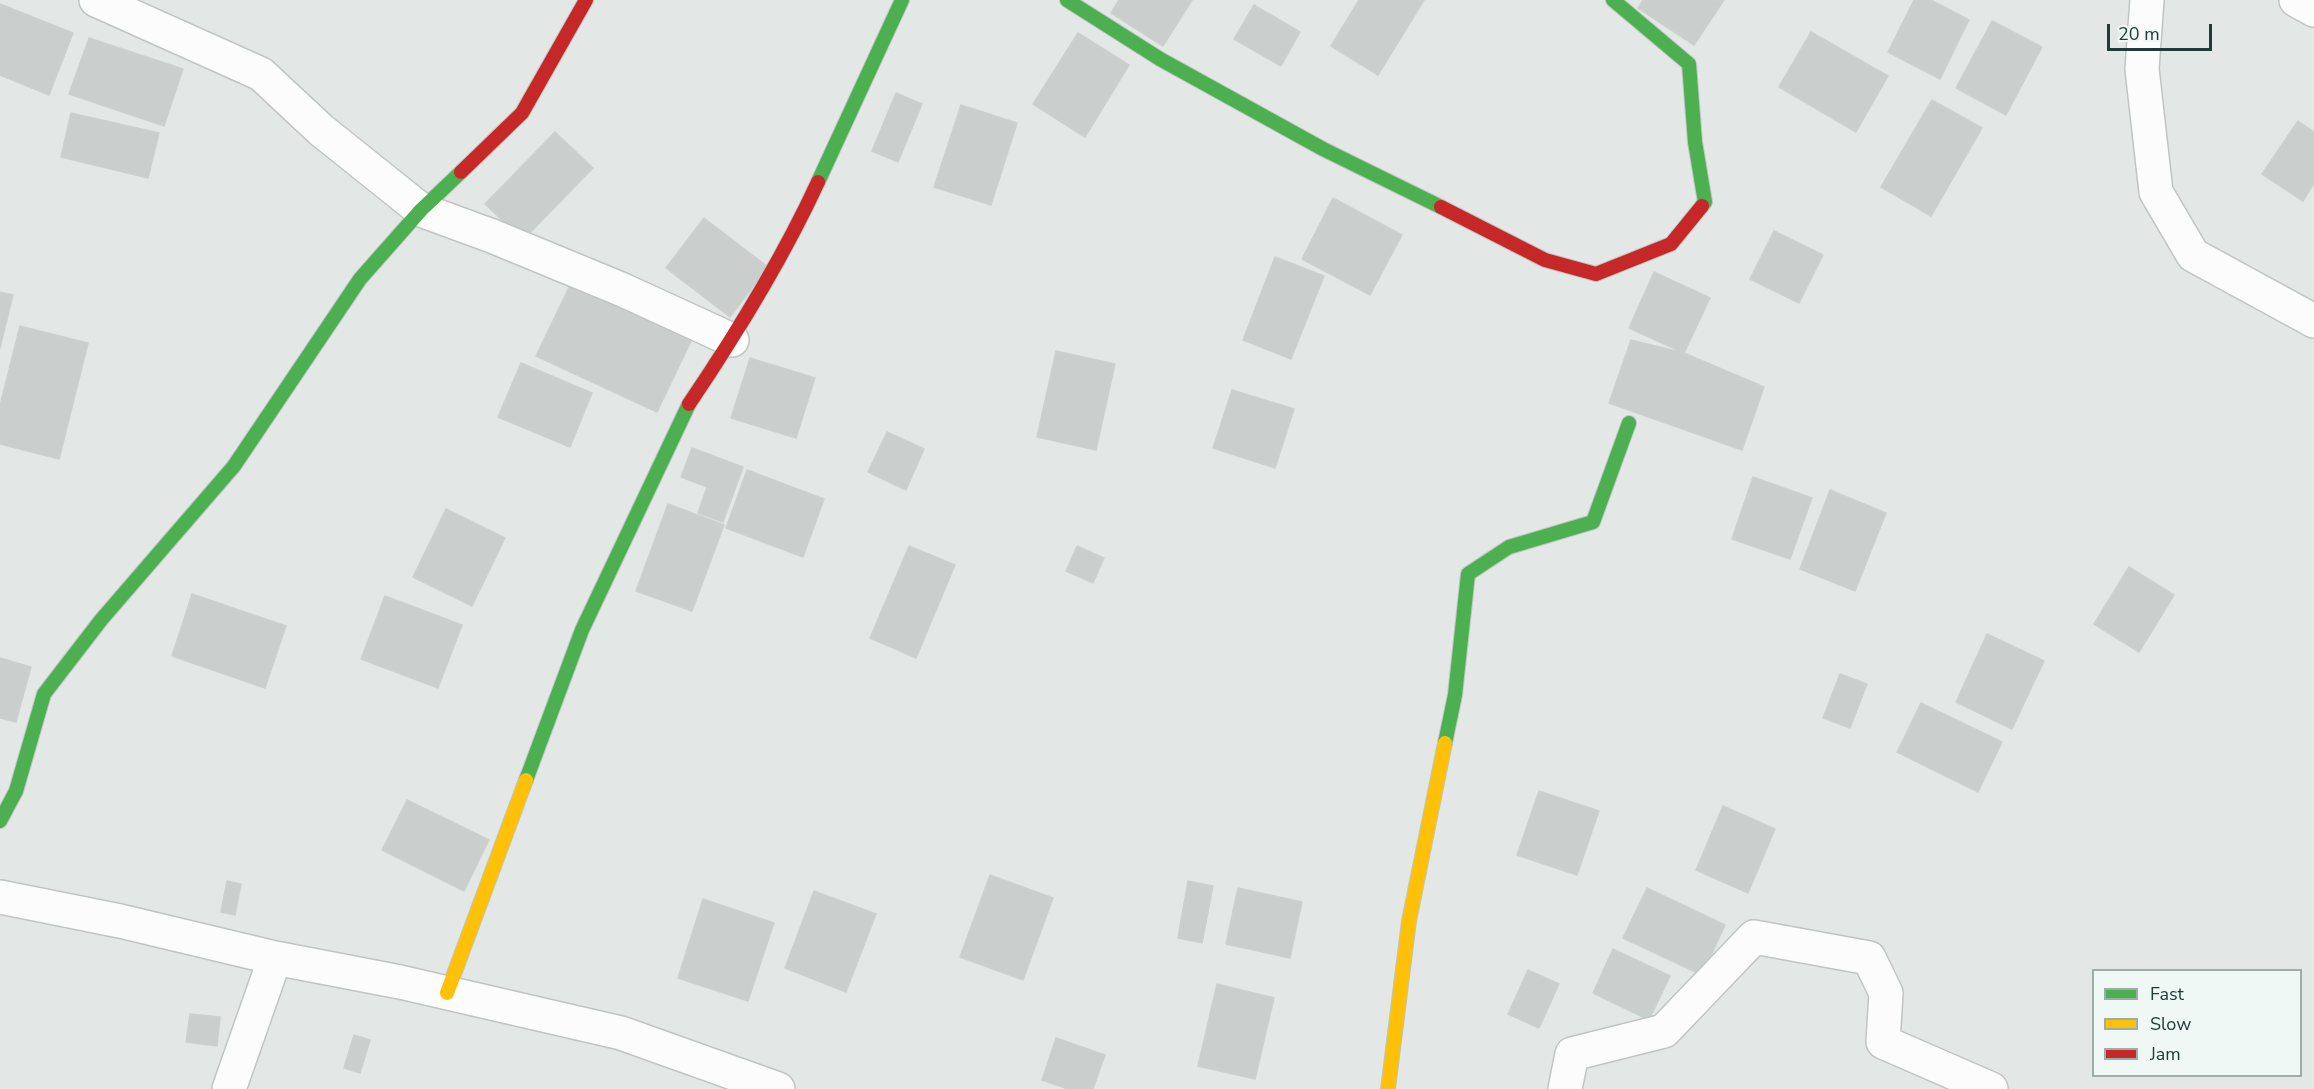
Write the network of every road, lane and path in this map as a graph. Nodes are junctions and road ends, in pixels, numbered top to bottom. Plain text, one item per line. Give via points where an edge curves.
1 (96, 0) edge
2 (586, 0) edge
3 (902, 0) edge
4 (1067, 0) edge
5 (1613, 0) edge
6 (2147, 0) edge
7 (2296, 0) edge
8 (2314, 10) edge
9 (421, 210) junction
10 (2314, 321) edge
11 (732, 340) junction
12 (1629, 423) dead end
13 (0, 821) edge
14 (0, 897) edge
15 (275, 958) junction
16 (447, 993) junction
17 (735, 1081) edge
18 (229, 1089) edge
19 (778, 1089) edge
20 (1388, 1089) edge
21 (1565, 1089) edge
22 (1991, 1089) edge

1 - 9 street via 261,74 321,130
2 - 9 street via 522,113
3 - 11 street via 796,229
4 - 5 street via 1160,59 1323,149 1545,260 1596,274 1671,244 1705,202 1695,142 1689,64
6 - 10 street via 2142,69 2156,192 2193,255
7 - 8 street
9 - 11 street via 623,290
9 - 13 street via 360,279 234,466 101,620 44,694 16,791
11 - 16 street via 687,408 582,630
12 - 20 street via 1593,522 1509,547 1468,574 1455,695 1409,921
14 - 15 street
15 - 16 street
15 - 18 street
16 - 17 street via 621,1033
17 - 19 street
21 - 22 street via 1572,1054 1664,1031 1754,937 1869,958 1887,993 1883,1042

